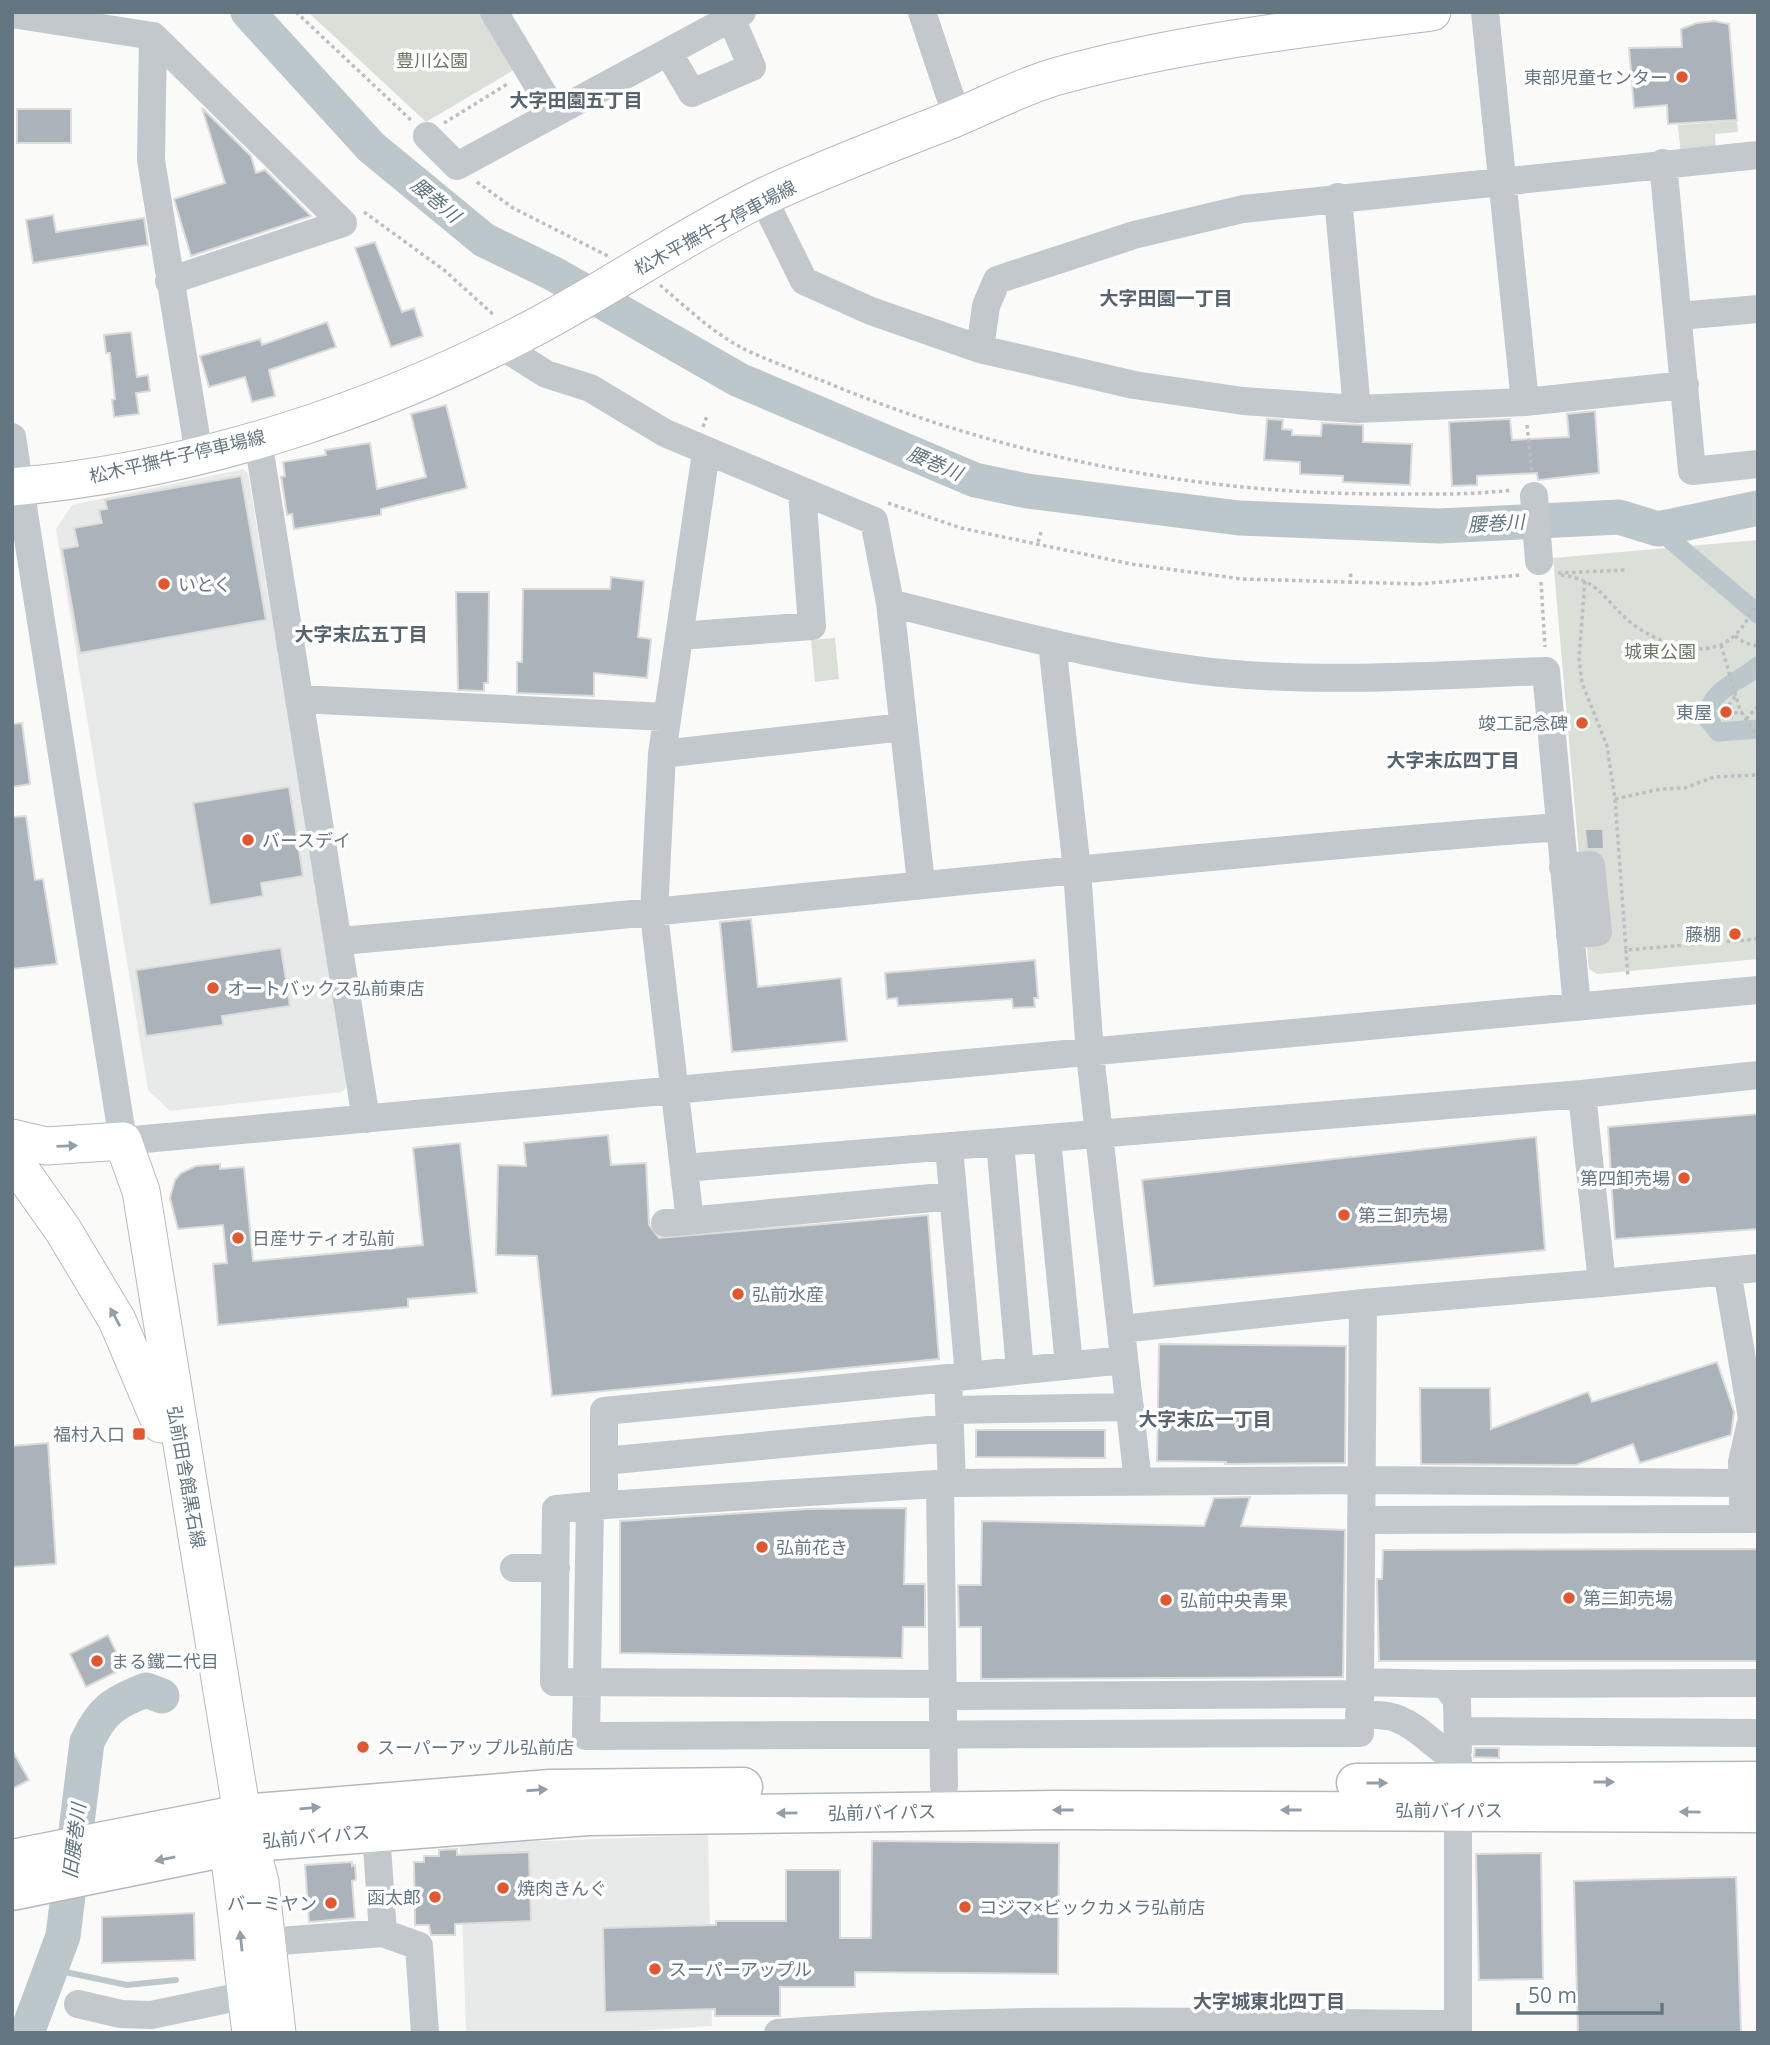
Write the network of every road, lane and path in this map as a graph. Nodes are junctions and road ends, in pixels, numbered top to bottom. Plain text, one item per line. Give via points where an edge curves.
1 (296, 12) edge
2 (494, 12) edge
3 (922, 12) edge
4 (1432, 12) edge
5 (1485, 12) edge
6 (12, 13) edge
7 (737, 15) edge
8 (153, 36) junction
9 (668, 52) junction
10 (529, 71) junction
11 (554, 112) junction
12 (957, 117) junction
13 (425, 129) junction
14 (1758, 155) edge
15 (1663, 163) junction
16 (457, 166) junction
17 (1501, 181) junction
18 (1338, 197) junction
19 (763, 198) junction
20 (627, 275) junction
21 (169, 281) junction
22 (1758, 309) edge
23 (1679, 316) junction
24 (500, 345) junction
25 (980, 349) junction
26 (1685, 385) junction
27 (1525, 402) junction
28 (1357, 409) junction
29 (691, 423) dead end
30 (12, 437) edge
31 (258, 440) junction
32 (705, 440) junction
33 (199, 455) junction
34 (1758, 464) edge
35 (16, 486) edge
36 (802, 491) junction
37 (1534, 492) junction
38 (882, 500) dead end
39 (1041, 532) dead end
40 (1038, 542) junction
41 (1626, 570) dead end
42 (1350, 571) dead end
43 (1542, 571) junction
44 (1585, 581) junction
45 (1350, 584) junction
46 (890, 603) junction
47 (1758, 604) edge
48 (679, 636) junction
49 (1735, 636) junction
50 (1052, 643) junction
51 (1721, 645) junction
52 (1758, 646) edge
53 (1546, 671) junction
54 (1736, 695) junction
55 (299, 699) junction
56 (1729, 705) dead end
57 (1758, 706) edge
58 (1742, 712) junction
59 (1734, 713) dead end
60 (667, 718) junction
61 (1746, 719) junction
62 (903, 727) junction
63 (1756, 735) edge
64 (662, 754) junction
65 (1758, 775) edge
66 (1615, 799) junction
67 (1559, 827) junction
68 (1077, 870) junction
69 (921, 883) junction
70 (654, 914) junction
71 (1758, 939) edge
72 (340, 941) junction
73 (1626, 950) junction
74 (1628, 978) dead end
75 (1758, 990) edge
76 (1577, 1007) junction
77 (1090, 1054) junction
78 (1758, 1075) edge
79 (675, 1092) junction
80 (1582, 1094) junction
81 (366, 1119) junction
82 (1099, 1134) junction
83 (12, 1138) edge
84 (1047, 1139) junction
85 (123, 1142) junction
86 (1000, 1142) junction
87 (949, 1147) junction
88 (12, 1158) edge
89 (684, 1168) junction
90 (953, 1196) junction
91 (1758, 1268) edge
92 (1727, 1271) junction
93 (1602, 1283) junction
94 (1363, 1303) junction
95 (1121, 1329) junction
96 (1124, 1360) junction
97 (1069, 1365) junction
98 (1020, 1370) junction
99 (958, 1377) junction
100 (1130, 1407) junction
101 (950, 1419) junction
102 (161, 1424) junction
103 (604, 1461) junction
104 (1361, 1480) junction
105 (1138, 1482) junction
106 (946, 1483) junction
107 (1742, 1483) junction
108 (597, 1505) junction
109 (1750, 1519) edge
110 (1361, 1520) junction
111 (556, 1568) junction
112 (514, 1569) dead end
113 (1758, 1683) edge
114 (587, 1684) junction
115 (1445, 1684) junction
116 (942, 1690) junction
117 (1360, 1697) junction
118 (1458, 1731) junction
119 (1758, 1733) edge
120 (944, 1735) junction
121 (1758, 1781) edge
122 (1458, 1784) junction
123 (944, 1786) junction
124 (1758, 1813) edge
125 (237, 1830) junction
126 (376, 1832) junction
127 (12, 1859) edge
128 (57, 1865) junction
129 (12, 1891) edge
130 (383, 1933) junction
131 (267, 1942) junction
132 (260, 1992) junction
133 (78, 2004) dead end
134 (984, 2027) edge
135 (1457, 2028) edge
136 (251, 2033) edge
137 (277, 2033) edge
138 (425, 2033) edge
139 (778, 2033) edge

1 - 13 path
2 - 10 street
3 - 12 street
4 - 12 main road, 松木平撫牛子停車場線 via 1279,31 1147,55 1054,77
5 - 17 street
6 - 8 street
7 - 9 street
7 - 9 street via 752,67 692,93
8 - 21 street via 151,160
8 - 21 street via 343,223
9 - 11 street
10 - 11 street
10 - 13 path
11 - 16 street
12 - 19 main road, 松木平撫牛子停車場線
13 - 16 street
14 - 15 street
15 - 17 street
15 - 23 street
16 - 20 path via 513,208
17 - 18 street
17 - 27 street
18 - 25 street via 1243,209 1148,232 997,280 986,306
18 - 28 street
19 - 20 main road, 松木平撫牛子停車場線
19 - 25 street via 804,281 870,311
20 - 24 main road, 松木平撫牛子停車場線
20 - 37 path via 655,281 744,349 895,412 1048,455 1270,491 1329,495
21 - 33 street
22 - 23 street
23 - 26 street
24 - 31 main road, 松木平撫牛子停車場線 via 394,393
24 - 32 street via 546,374 590,388 665,433
25 - 28 street via 1134,385 1243,401
26 - 27 street
26 - 34 street via 1692,471
27 - 28 street
27 - 37 path
29 - 32 path
30 - 35 street
31 - 33 main road, 松木平撫牛子停車場線
31 - 55 street
32 - 36 street
32 - 48 street
33 - 35 main road, 松木平撫牛子停車場線
35 - 85 street
36 - 46 street via 874,521
36 - 48 street via 812,626
37 - 43 street
38 - 40 path via 961,528
39 - 40 path
40 - 45 path via 1131,564 1242,579
41 - 43 path
42 - 45 path
43 - 44 path
43 - 45 path via 1419,583
43 - 53 path
44 - 51 path via 1605,593 1652,638 1699,648
44 - 66 path via 1579,658 1582,683 1607,747
46 - 50 street
46 - 62 street
47 - 49 path
48 - 60 street
49 - 51 path
49 - 52 path
50 - 53 street via 1222,673 1347,678
50 - 68 street
51 - 54 path
53 - 67 street
54 - 56 path
54 - 58 path
55 - 60 street
55 - 72 street
57 - 61 path
58 - 59 path
58 - 61 path
60 - 64 street
61 - 63 path
62 - 64 street
62 - 69 street
64 - 70 street
65 - 66 path via 1714,777 1685,788
66 - 73 path
67 - 68 street
67 - 76 street
68 - 69 street
68 - 77 street
69 - 70 street
70 - 72 street
70 - 79 street
71 - 73 path
72 - 81 street
73 - 74 path
75 - 76 street
76 - 77 street
77 - 79 street
77 - 82 street
78 - 80 street
79 - 81 street
79 - 89 street
80 - 82 street
80 - 93 street
81 - 85 street
82 - 84 street
82 - 95 street
83 -> 85 main road via 46,1146
84 - 86 street
84 - 97 street
85 - 102 main road, 弘前田舎館黒石線 via 124,1192
85 - 125 main road, 弘前田舎館黒石線 via 141,1191
86 - 87 street
86 - 98 street
87 - 89 street
87 - 90 street
102 -> 88 main road, 弘前田舎館黒石線 via 117,1320
89 - 90 street via 678,1222
90 - 99 street
91 - 92 street
92 - 93 street
92 - 107 street via 1752,1418
93 - 94 street
94 - 95 street
94 - 104 street
95 - 96 street
96 - 97 street
96 - 100 street
97 - 98 street
98 - 99 street
99 - 101 street
99 - 103 street via 604,1411
100 - 101 street
100 - 105 street
101 - 103 street
101 - 106 street
102 - 125 main road, 弘前田舎館黒石線
103 - 108 street
104 - 105 street
104 - 107 street
104 - 110 street
105 - 106 street
106 - 108 street
106 - 116 street
107 - 109 street
108 - 111 street via 556,1509
108 - 114 street
109 - 110 street
110 - 117 street
111 - 112 street
111 - 114 street via 554,1682
113 - 115 street
114 - 116 street
114 - 120 street via 586,1736
115 - 117 street
115 - 118 street via 1457,1700
116 - 117 street
116 - 120 street
117 - 120 street via 1360,1733
117 - 122 street via 1424,1735 1440,1751
118 - 119 street
118 - 122 street
120 - 123 street
122 -> 121 highway, 弘前バイパス
123 -> 122 highway, 弘前バイパス
124 -> 122 highway, 弘前バイパス
122 -> 126 highway, 弘前バイパス via 1055,1810 588,1816
122 - 135 street
125 -> 123 highway, 弘前バイパス via 550,1789
125 - 126 highway, 弘前バイパス
125 - 128 highway, 弘前バイパス
125 - 131 main road
132 -> 125 main road
126 - 130 street
127 - 128 highway, 弘前バイパス
128 - 129 highway, 弘前バイパス
130 - 131 street
130 - 138 street via 419,1947
131 - 132 main road
132 - 133 street via 151,2015
132 - 136 main road
132 - 137 main road
134 - 135 street
134 - 139 street via 899,2024

